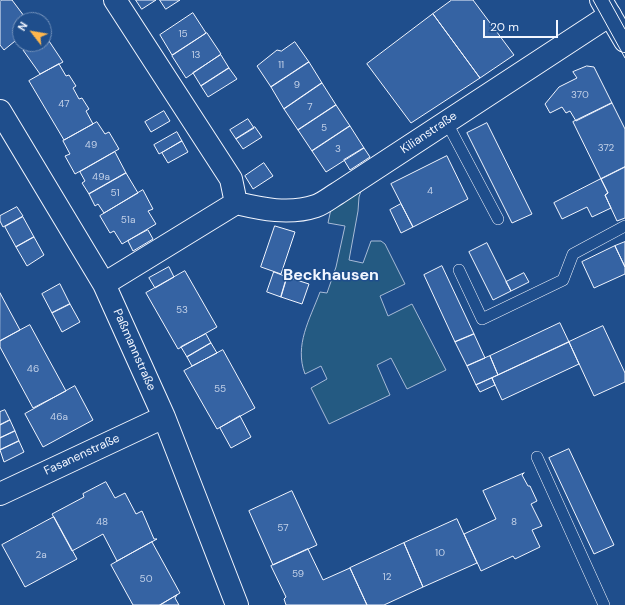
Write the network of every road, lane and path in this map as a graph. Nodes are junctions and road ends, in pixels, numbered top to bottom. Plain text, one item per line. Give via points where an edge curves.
1 (115, 0) edge
2 (606, 8) edge
3 (625, 41) edge
4 (0, 110) edge
5 (446, 121) junction
6 (236, 203) junction
7 (498, 219) dead end
8 (625, 226) edge
9 (459, 270) dead end
10 (104, 284) junction
11 (164, 417) junction
12 (537, 458) dead end
13 (0, 494) edge
14 (237, 605) edge
15 (604, 605) edge

1 - 6 street via 231,179
2 - 3 street
2 - 5 street, Kilianstraße
4 - 10 street, Paßmannstraße
5 - 6 street, Kilianstraße via 316,206 287,211
5 - 7 lane
6 - 10 street
8 - 9 lane via 572,254 563,280 482,319
10 - 11 street, Paßmannstraße
11 - 13 street, Fasanenstraße
11 - 14 street, Paßmannstraße
12 - 15 lane

